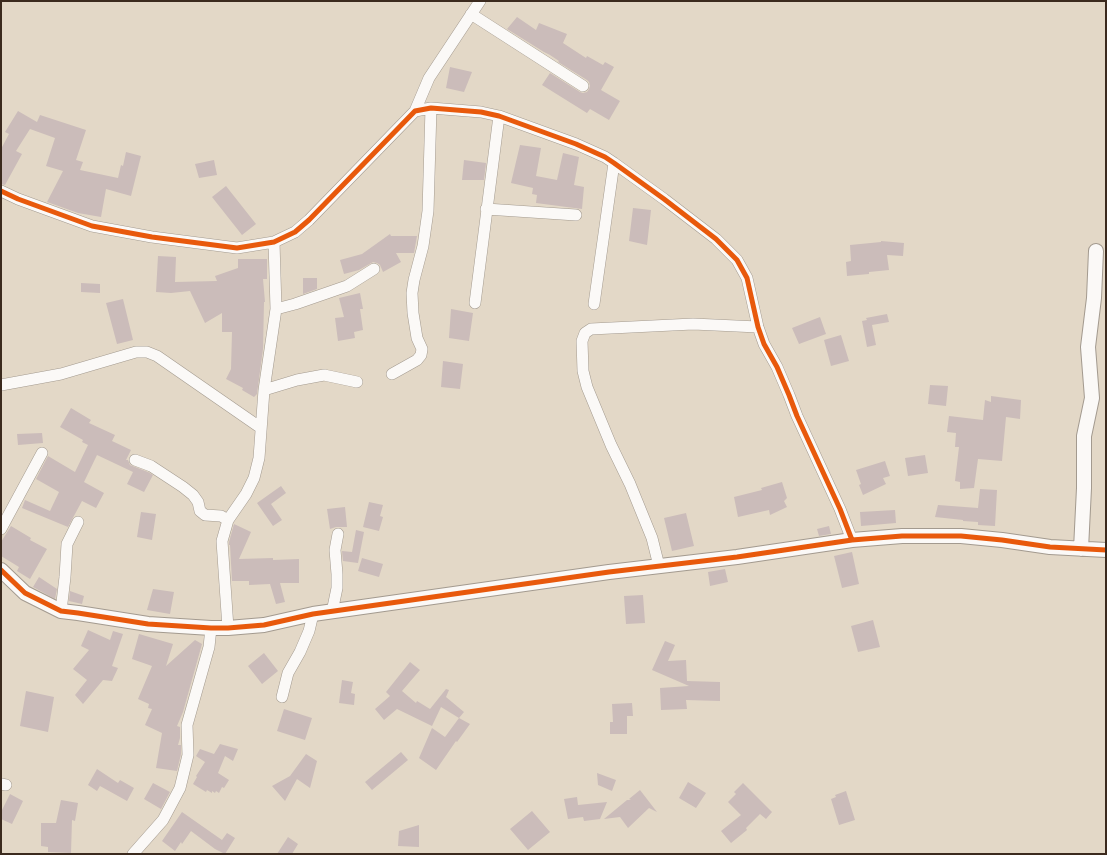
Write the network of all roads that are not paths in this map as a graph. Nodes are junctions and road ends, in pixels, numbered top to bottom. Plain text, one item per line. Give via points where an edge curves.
1 (480, 1) edge
2 (472, 14) junction
3 (583, 86) dead end
4 (431, 108) junction
5 (415, 112) junction
6 (499, 116) junction
7 (614, 163) junction
8 (1, 191) edge
9 (486, 209) junction
10 (576, 215) dead end
11 (274, 242) junction
12 (1096, 251) dead end
13 (374, 269) dead end
14 (475, 303) dead end
15 (594, 304) dead end
16 (276, 309) junction
17 (758, 327) junction
18 (392, 374) dead end
19 (357, 382) dead end
20 (1, 385) edge
21 (264, 390) junction
22 (261, 428) junction
23 (42, 454) dead end
24 (135, 460) dead end
25 (228, 520) junction
26 (78, 522) dead end
27 (1, 528) edge
28 (338, 534) dead end
29 (852, 540) junction
30 (1081, 549) junction
31 (1106, 550) edge
32 (659, 566) junction
33 (1, 570) edge
34 (61, 611) junction
35 (332, 612) junction
36 (313, 614) junction
37 (211, 628) junction
38 (228, 628) junction
39 (282, 697) dead end
40 (133, 854) edge

1 - 2 street
2 - 3 street
2 - 5 street via 429,78
4 - 5 street
4 - 6 street
4 - 18 street via 428,211 424,246 412,293 412,314 422,349 417,360
5 - 11 street via 304,224 295,232
6 - 7 street via 576,144
6 - 9 street
7 - 15 street
7 - 17 street via 716,239 737,260 747,278
8 - 11 street via 92,226 237,248
9 - 10 street
9 - 14 street
11 - 16 street
12 - 30 street via 1088,347 1092,398 1084,436
13 - 16 street via 347,286
16 - 21 street
17 - 29 street
17 - 32 street via 693,324 591,329 585,333 582,341 583,371 587,387 652,538
19 - 21 street via 324,375
20 - 22 street via 62,374 136,352 147,352 157,356
21 - 22 street
22 - 25 street via 259,458 254,478
23 - 27 street
24 - 25 street via 157,470 188,491 205,515 221,516
25 - 38 street via 222,541
26 - 34 street via 67,544
28 - 35 street via 335,550 337,588
29 - 30 street via 902,536 961,536
29 - 32 street
30 - 31 street
32 - 35 street
33 - 34 street via 25,592
34 - 37 street via 148,624
35 - 36 street
36 - 38 street via 264,625
36 - 39 street via 309,631 288,673
37 - 38 street
37 - 40 street via 209,646 188,725 188,754 180,788 163,820

